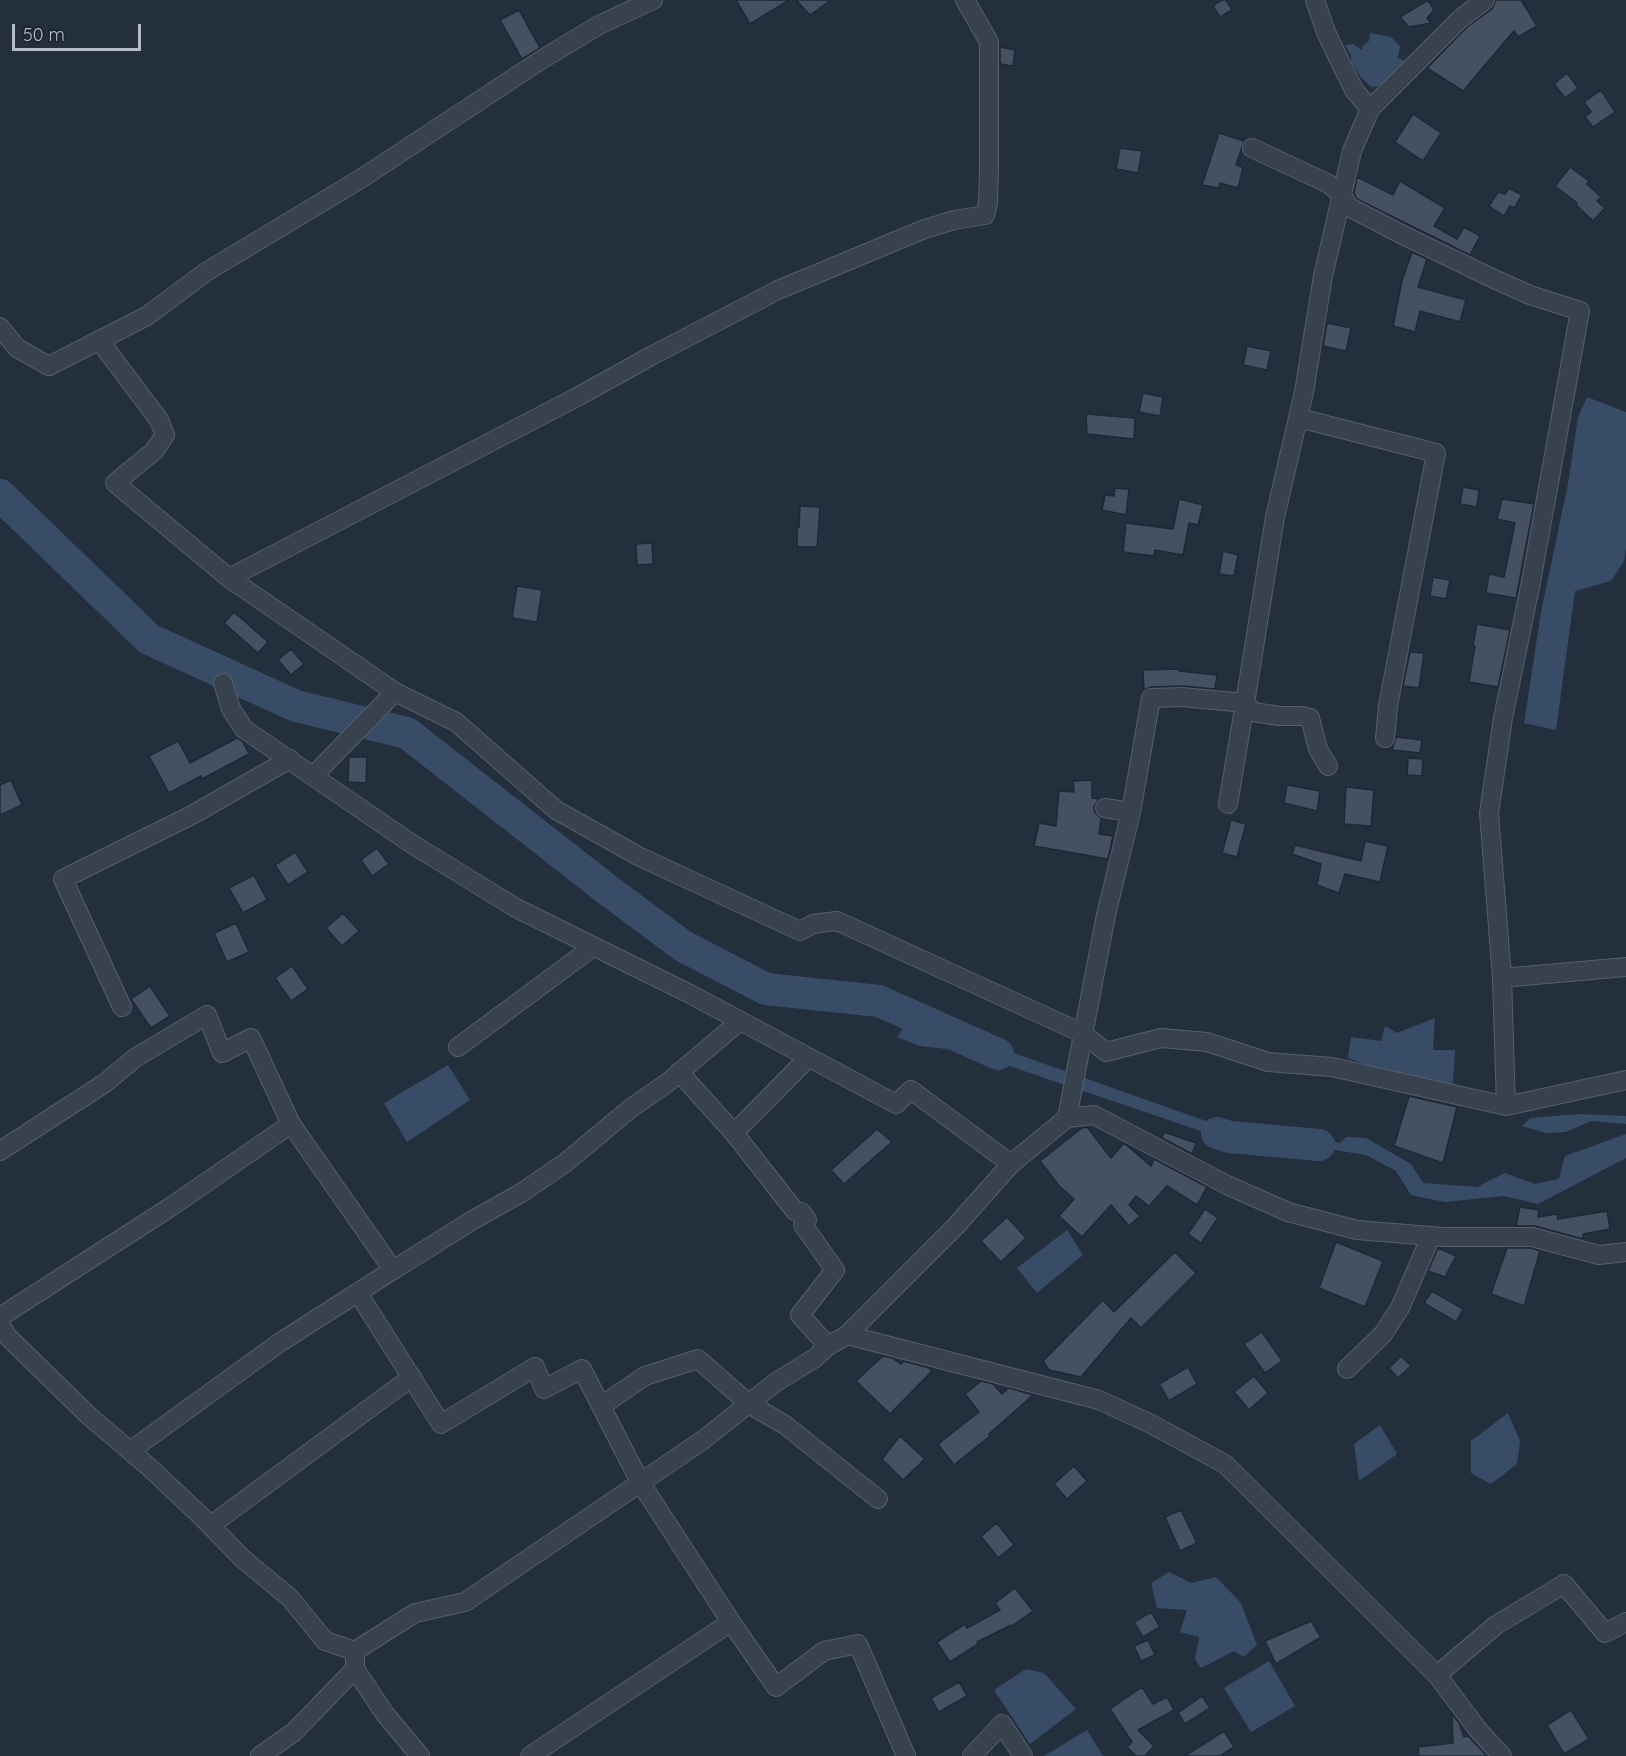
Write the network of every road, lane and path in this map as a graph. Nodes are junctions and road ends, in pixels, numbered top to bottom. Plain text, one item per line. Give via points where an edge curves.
1 (653, 0) edge
2 (965, 0) edge
3 (1315, 0) edge
4 (1485, 0) edge
5 (1370, 109) junction
6 (1252, 148) dead end
7 (1342, 195) junction
8 (0, 327) edge
9 (99, 340) junction
10 (1299, 418) junction
11 (229, 578) junction
12 (223, 683) dead end
13 (394, 692) junction
14 (1245, 703) junction
15 (1385, 738) dead end
16 (290, 759) junction
17 (1328, 766) dead end
18 (314, 776) junction
19 (1228, 804) dead end
20 (1105, 808) dead end
21 (1131, 812) junction
22 (593, 947) junction
23 (1626, 967) edge
24 (1502, 978) junction
25 (122, 1006) dead end
26 (740, 1021) junction
27 (1082, 1033) junction
28 (458, 1047) dead end
29 (808, 1058) junction
30 (680, 1072) junction
31 (1626, 1080) edge
32 (1506, 1106) junction
33 (1066, 1118) junction
34 (291, 1124) junction
35 (734, 1133) junction
36 (0, 1151) edge
37 (1011, 1164) junction
38 (1431, 1236) junction
39 (1626, 1252) edge
40 (393, 1270) junction
41 (358, 1293) junction
42 (0, 1317) edge
43 (0, 1325) edge
44 (846, 1335) junction
45 (828, 1346) junction
46 (1347, 1369) dead end
47 (412, 1377) junction
48 (749, 1404) junction
49 (601, 1406) junction
50 (130, 1451) junction
51 (640, 1482) junction
52 (878, 1499) dead end
53 (211, 1525) junction
54 (731, 1622) junction
55 (1626, 1622) edge
56 (355, 1651) junction
57 (356, 1670) junction
58 (1437, 1675) junction
59 (260, 1756) edge
60 (420, 1756) edge
61 (530, 1756) edge
62 (906, 1756) edge
63 (972, 1756) edge
64 (1023, 1756) edge
65 (1502, 1756) edge

1 - 9 street via 599,25 541,60 362,178 206,272 147,316
2 - 11 street via 989,42 985,215 922,231 778,290
3 - 5 street via 1354,90
4 - 5 street via 1460,19
5 - 7 street via 1352,151
6 - 7 street via 1329,184
7 - 10 street via 1323,276
7 - 24 street via 1349,207 1403,235 1512,287 1580,311 1503,718 1489,813
8 - 9 street via 17,348 49,366
9 - 11 street via 159,420 165,435 154,452 115,483
10 - 14 street via 1275,517
10 - 15 street via 1436,453
11 - 13 street
12 - 16 street via 231,709 244,729
13 - 18 street
13 - 27 street via 456,722 556,810 640,857 800,931 813,924 837,921
14 - 17 street via 1253,712 1310,718 1318,748
14 - 19 street
14 - 21 street via 1151,698
16 - 18 street
16 - 25 street via 192,815 63,879
18 - 22 street via 516,908
20 - 21 street
21 - 27 street
22 - 26 street
22 - 28 street
23 - 24 street
24 - 32 street
26 - 29 street
26 - 30 street
27 - 32 street via 1106,1052 1161,1038 1207,1042 1268,1062 1332,1067
27 - 33 street
29 - 35 street
29 - 37 street via 896,1104 911,1090
30 - 35 street
30 - 40 street via 565,1163
31 - 32 street
33 - 37 street
33 - 38 street via 1094,1115 1227,1185 1288,1212 1357,1230
34 - 36 street via 251,1038 222,1053 207,1015 135,1058 105,1083
34 - 40 street
34 - 42 street
35 - 45 street via 795,1211 807,1220 803,1225 835,1270 800,1314
37 - 44 street via 955,1227
38 - 39 street via 1532,1237 1599,1255
38 - 46 street via 1400,1308 1383,1334
40 - 41 street
41 - 47 street
41 - 50 street via 279,1343
43 - 50 street via 52,1381
44 - 45 street
44 - 58 street via 1099,1400 1225,1464
45 - 48 street
47 - 49 street via 441,1424 534,1366 544,1389 582,1369
47 - 53 street
48 - 49 street via 698,1359 645,1376
48 - 51 street
48 - 52 street via 785,1425
49 - 51 street
50 - 53 street
51 - 54 street
51 - 56 street via 465,1602 415,1612
53 - 56 street via 243,1559 290,1598 325,1641
54 - 61 street
54 - 62 street via 776,1687 824,1651 858,1644
55 - 58 street via 1605,1633 1564,1584 1496,1625
56 - 57 street
57 - 59 street via 294,1732
57 - 60 street via 385,1714
58 - 65 street
63 - 64 street via 1002,1724

